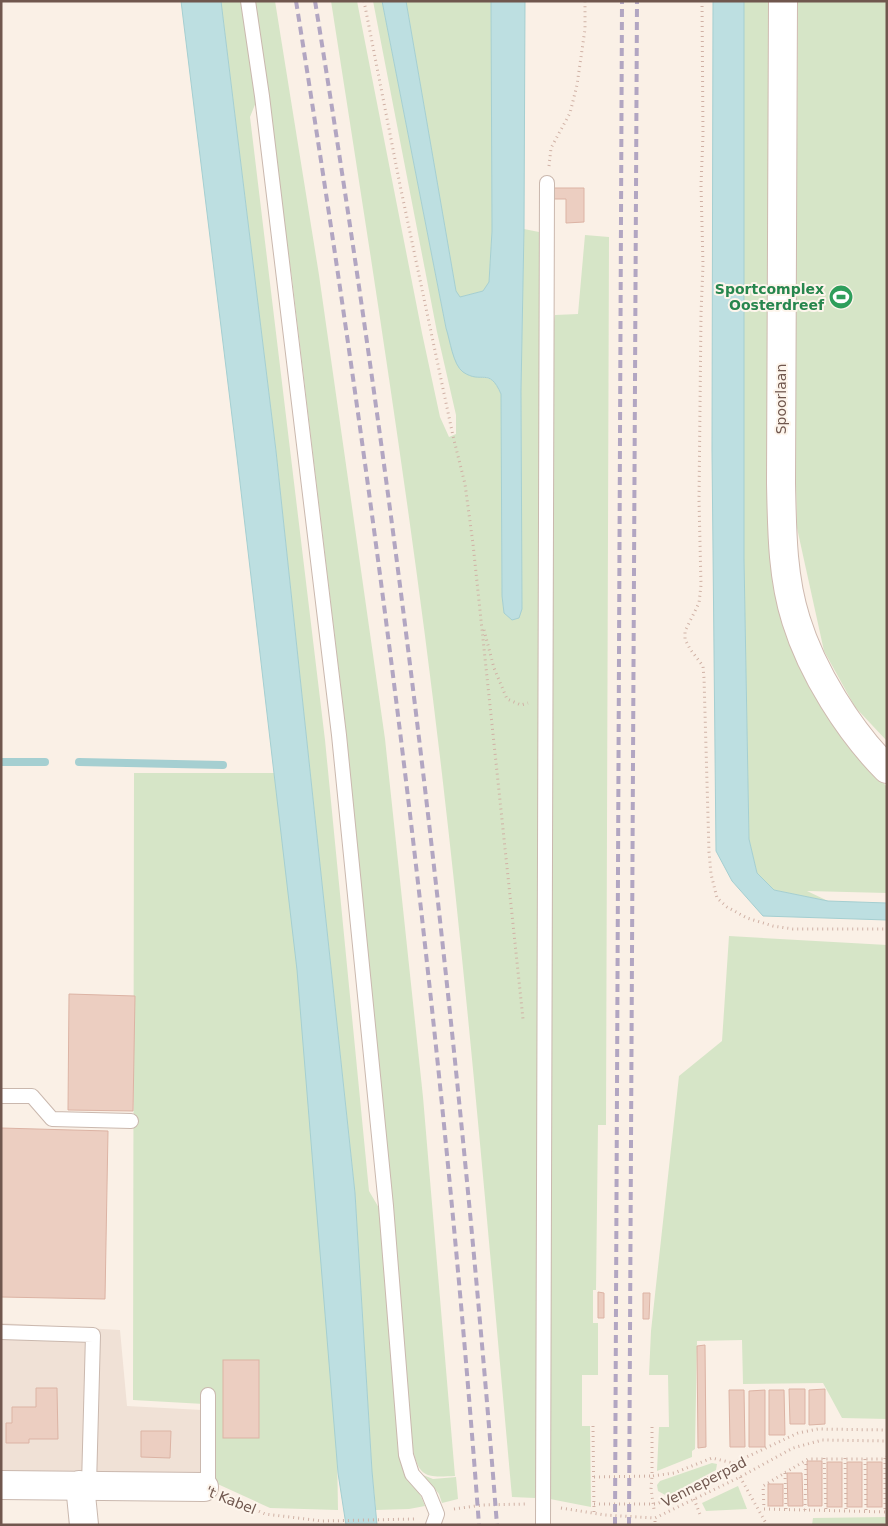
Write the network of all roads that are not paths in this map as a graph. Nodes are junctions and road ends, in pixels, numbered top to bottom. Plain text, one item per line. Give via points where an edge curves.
1 (248, 1) edge
2 (784, 1) edge
3 (547, 183) road end
4 (887, 769) edge
5 (1, 1096) edge
6 (131, 1121) dead end
7 (1, 1332) edge
8 (208, 1395) dead end
9 (84, 1484) junction
10 (1, 1485) edge
11 (204, 1487) joint
12 (435, 1519) edge
13 (84, 1525) edge
14 (542, 1525) edge

1 - 12 lane via 264,106 339,735 386,1206 406,1455 412,1474 428,1492
2 - 4 main road, Spoorlaan via 781,483 787,576 796,620 813,660 842,715
3 - 14 lane
5 - 6 lane via 32,1096 52,1119
7 - 9 lane via 93,1335
8 - 11 lane via 208,1478
9 - 10 main road, 't Kabel
9 - 11 main road, 't Kabel
9 - 13 main road

